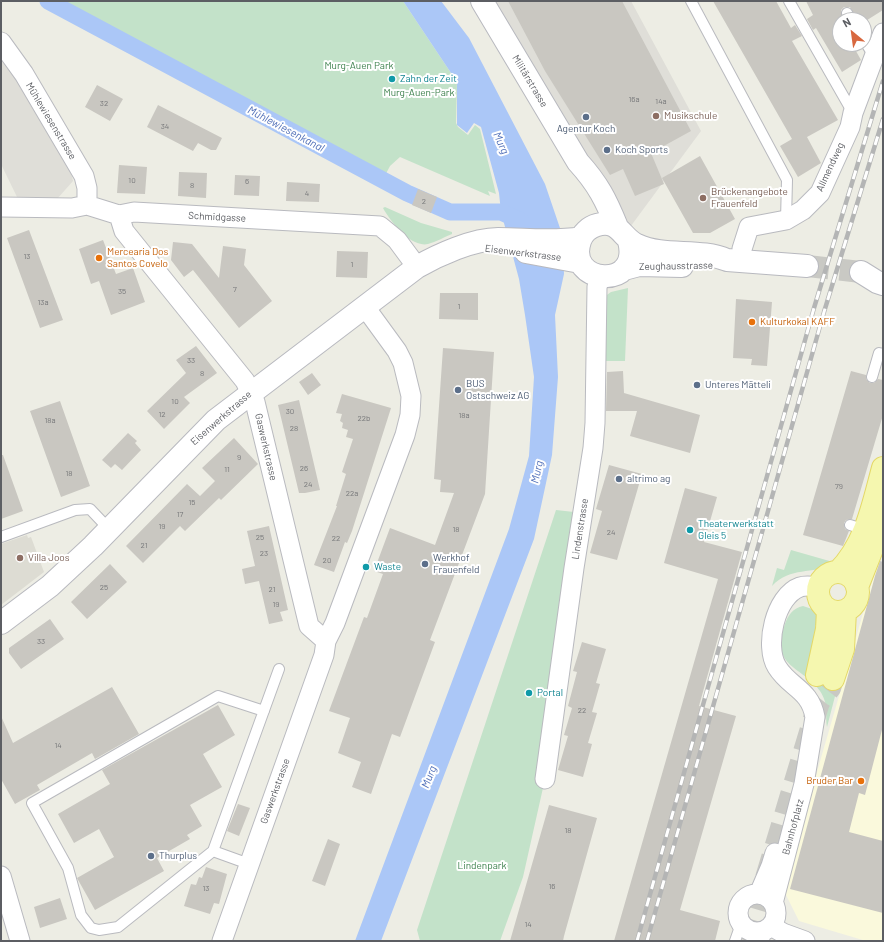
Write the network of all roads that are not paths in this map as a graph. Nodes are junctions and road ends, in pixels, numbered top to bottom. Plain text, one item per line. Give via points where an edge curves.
1 (482, 1) edge
2 (690, 1) edge
3 (789, 1) edge
4 (883, 33) edge
5 (1, 42) edge
6 (871, 52) edge
7 (875, 58) junction
8 (853, 113) junction
9 (578, 162) junction
10 (87, 205) junction
11 (1, 206) edge
12 (119, 215) junction
13 (786, 220) junction
14 (623, 234) junction
15 (581, 245) junction
16 (734, 261) junction
17 (807, 266) tunnel mouth
18 (417, 267) junction
19 (624, 269) junction
20 (883, 270) edge
21 (600, 277) junction
22 (883, 284) edge
23 (364, 307) junction
24 (883, 354) edge
25 (872, 377) dead end
26 (244, 381) junction
27 (883, 468) edge
28 (866, 525) edge
29 (110, 529) junction
30 (1, 537) edge
31 (838, 572) junction
32 (818, 587) junction
33 (857, 587) junction
34 (836, 611) junction
35 (1, 623) edge
36 (326, 641) junction
37 (279, 669) dead end
38 (825, 677) tunnel mouth
39 (264, 712) junction
40 (545, 779) dead end
41 (213, 851) junction
42 (249, 864) junction
43 (1, 876) edge
44 (766, 899) junction
45 (738, 932) edge
46 (767, 932) edge
47 (20, 941) edge
48 (222, 941) edge
49 (805, 941) edge

1 - 9 main road, Militärstrasse
2 - 13 lane via 787,180
3 - 8 lane
4 - 7 street, Allmendweg
5 - 10 street, Mühlewiesenstrasse via 24,74 84,176
6 - 7 lane
7 - 8 street, Allmendweg
8 - 13 street, Allmendweg via 850,127 820,193 803,210
9 - 14 main road, Militärstrasse via 604,195
9 - 15 main road, Militärstrasse via 592,201
10 - 11 street, Schmidgasse via 72,208
10 - 12 street, Schmidgasse
12 - 18 street, Schmidgasse via 134,212 380,226 397,240
12 - 26 street, Gaswerkstrasse via 124,231
13 - 16 street, Allmendweg via 749,227 742,249
14 - 15 main road via 605,224
14 - 16 main road, Zeughausstrasse via 639,246 716,256
14 - 19 main road via 631,256
15 - 18 main road, Eisenwerkstrasse via 533,241 466,246 446,252
15 - 21 main road via 586,270
16 - 17 main road, Zeughausstrasse
16 - 19 main road, Zeughausstrasse via 712,267 639,265
18 - 23 main road, Eisenwerkstrasse
19 - 21 main road via 616,275
20 - 22 main road via 861,272
21 - 40 street, Lindenstrasse via 597,287 593,448
23 - 26 main road, Eisenwerkstrasse
23 - 36 street, Gaswerkstrasse via 398,351 411,396 410,414 387,484
24 - 25 lane via 879,352
26 - 29 main road, Eisenwerkstrasse via 216,420
26 - 36 street, Gaswerkstrasse via 255,402 309,626
27 - 28 main road
28 - 31 main road
28 - 33 main road
29 - 30 lane via 90,509 75,510
29 - 35 main road, Eisenwerkstrasse via 50,586
31 - 32 main road via 825,577
31 - 33 main road via 850,576
32 - 34 main road via 819,601
32 - 44 street, Bahnhofplatz via 799,587 787,596 771,638 772,656 777,667 802,691 813,707 815,723 810,750 795,782 772,866
33 - 34 main road via 858,593 854,604
34 - 38 main road via 843,649
36 - 42 street, Gaswerkstrasse via 324,655
37 - 39 lane
39 - 41 lane
39 - 41 lane via 218,696 32,803 68,868 81,915 91,928 99,930 118,927
41 - 42 lane
42 - 48 street, Gaswerkstrasse
43 - 47 street
44 - 45 street via 748,897 740,905
44 - 46 street via 776,915
45 - 46 street
46 - 49 street via 783,933

